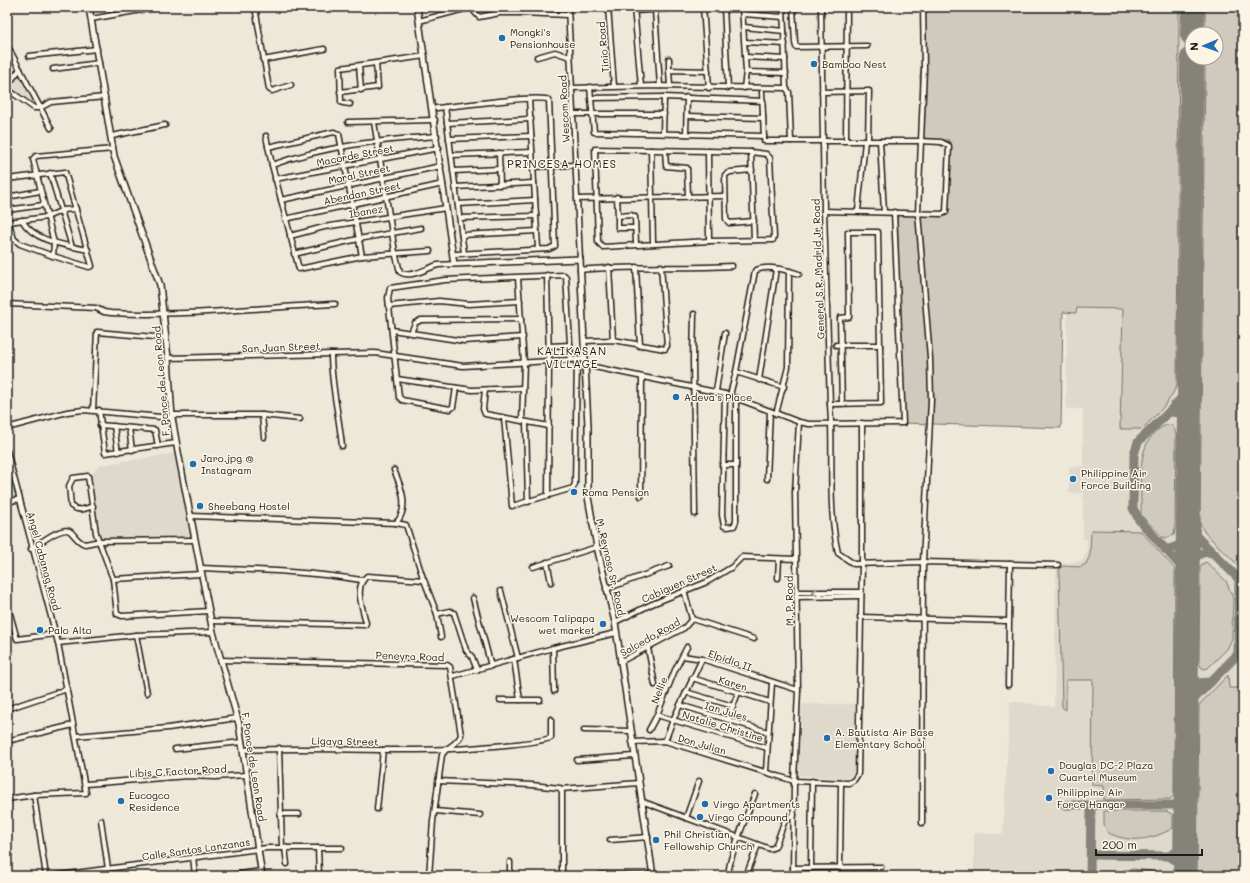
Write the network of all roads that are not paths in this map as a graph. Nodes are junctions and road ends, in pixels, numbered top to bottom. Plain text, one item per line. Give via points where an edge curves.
1 (89, 7) edge
2 (158, 7) edge
3 (255, 7) edge
4 (417, 7) edge
5 (568, 7) edge
6 (608, 7) edge
7 (693, 7) edge
8 (703, 7) edge
9 (724, 7) edge
10 (742, 7) edge
11 (783, 7) edge
12 (793, 7) edge
13 (822, 7) edge
14 (847, 7) edge
15 (923, 7) edge
16 (635, 9) edge
17 (655, 10) junction
18 (743, 14) junction
19 (568, 15) junction
20 (783, 17) junction
21 (91, 19) junction
22 (419, 21) junction
23 (744, 28) junction
24 (784, 31) junction
25 (745, 42) junction
26 (785, 44) junction
27 (7, 45) edge
28 (867, 46) dead end
29 (822, 47) junction
30 (847, 47) junction
31 (97, 48) junction
32 (324, 49) dead end
33 (10, 51) junction
34 (30, 56) dead end
35 (425, 56) junction
36 (7, 57) edge
37 (537, 57) dead end
38 (570, 57) junction
39 (746, 57) junction
40 (669, 59) dead end
41 (785, 59) junction
42 (263, 60) junction
43 (99, 63) junction
44 (376, 64) junction
45 (359, 66) junction
46 (20, 69) junction
47 (53, 69) dead end
48 (669, 70) junction
49 (708, 71) junction
50 (746, 72) junction
51 (786, 73) junction
52 (291, 85) dead end
53 (7, 86) edge
54 (614, 86) junction
55 (641, 86) junction
56 (660, 86) junction
57 (670, 86) junction
58 (590, 87) junction
59 (571, 88) junction
60 (709, 88) junction
61 (728, 88) junction
62 (744, 88) junction
63 (786, 88) junction
64 (7, 89) edge
65 (361, 90) junction
66 (340, 92) junction
67 (762, 92) dead end
68 (822, 92) junction
69 (846, 92) junction
70 (105, 97) junction
71 (664, 97) junction
72 (529, 98) junction
73 (591, 98) junction
74 (687, 98) junction
75 (762, 101) junction
76 (350, 104) dead end
77 (445, 107) junction
78 (40, 108) junction
79 (436, 108) dead end
80 (572, 114) junction
81 (593, 114) junction
82 (664, 114) junction
83 (687, 116) junction
84 (763, 118) junction
85 (530, 119) junction
86 (435, 120) junction
87 (348, 122) dead end
88 (374, 122) junction
89 (447, 123) junction
90 (165, 125) dead end
91 (51, 128) dead end
92 (663, 133) junction
93 (686, 134) junction
94 (112, 136) junction
95 (266, 136) dead end
96 (437, 136) junction
97 (531, 136) junction
98 (764, 136) junction
99 (449, 139) junction
100 (790, 140) junction
101 (823, 140) junction
102 (846, 140) junction
103 (377, 141) junction
104 (867, 141) junction
105 (880, 141) junction
106 (920, 141) junction
107 (268, 147) junction
108 (342, 148) junction
109 (439, 148) junction
110 (113, 149) junction
111 (651, 150) junction
112 (665, 150) junction
113 (708, 151) junction
114 (532, 152) junction
115 (751, 152) junction
116 (499, 153) junction
117 (452, 155) junction
118 (380, 159) junction
119 (272, 165) junction
120 (575, 165) junction
121 (345, 166) junction
122 (441, 166) junction
123 (552, 166) junction
124 (533, 167) junction
125 (500, 169) junction
126 (752, 170) junction
127 (453, 171) junction
128 (50, 173) junction
129 (36, 175) junction
130 (382, 177) junction
131 (7, 179) edge
132 (275, 179) junction
133 (534, 183) junction
134 (348, 184) junction
135 (443, 184) junction
136 (500, 185) junction
137 (455, 187) junction
138 (40, 191) junction
139 (386, 196) junction
140 (688, 196) junction
141 (708, 196) junction
142 (725, 196) junction
143 (7, 197) edge
144 (617, 197) junction
145 (652, 197) junction
146 (596, 198) junction
147 (577, 199) junction
148 (280, 200) junction
149 (534, 200) junction
150 (352, 204) junction
151 (458, 204) junction
152 (43, 205) junction
153 (446, 208) junction
154 (76, 209) junction
155 (7, 210) edge
156 (63, 210) junction
157 (824, 211) junction
158 (858, 211) junction
159 (884, 212) junction
160 (894, 212) junction
161 (918, 213) junction
162 (390, 215) junction
163 (47, 216) junction
164 (536, 216) junction
165 (618, 216) junction
166 (7, 217) edge
167 (460, 218) junction
168 (285, 219) junction
169 (22, 220) junction
170 (754, 221) junction
171 (8, 222) junction
172 (355, 222) junction
173 (421, 228) dead end
174 (635, 228) junction
175 (537, 231) junction
176 (392, 233) junction
177 (462, 235) junction
178 (290, 236) junction
179 (358, 239) junction
180 (754, 240) junction
181 (709, 241) junction
182 (54, 243) junction
183 (653, 243) junction
184 (636, 244) junction
185 (72, 247) junction
186 (538, 248) junction
187 (88, 250) junction
188 (430, 250) dead end
189 (395, 252) junction
190 (464, 253) junction
191 (294, 254) junction
192 (456, 254) dead end
193 (52, 256) junction
194 (362, 256) junction
195 (580, 259) junction
196 (454, 264) junction
197 (661, 266) junction
198 (732, 266) dead end
199 (609, 267) junction
200 (636, 268) junction
201 (776, 269) junction
202 (580, 270) junction
203 (789, 271) junction
204 (799, 274) dead end
205 (547, 275) junction
206 (518, 278) junction
207 (520, 301) junction
208 (7, 304) edge
209 (335, 304) dead end
210 (389, 306) junction
211 (694, 314) dead end
212 (165, 315) junction
213 (521, 319) junction
214 (392, 330) junction
215 (411, 333) junction
216 (725, 333) dead end
217 (523, 337) junction
218 (166, 338) junction
219 (584, 340) junction
220 (612, 340) junction
221 (570, 345) junction
222 (838, 345) junction
223 (880, 345) junction
224 (548, 346) junction
225 (640, 346) junction
226 (331, 354) junction
227 (395, 355) junction
228 (168, 358) junction
229 (577, 359) junction
230 (571, 360) junction
231 (549, 361) junction
232 (585, 362) junction
233 (524, 363) junction
234 (736, 372) junction
235 (642, 377) junction
236 (397, 378) junction
237 (759, 380) junction
238 (693, 387) junction
239 (456, 388) junction
240 (524, 388) junction
241 (784, 388) junction
242 (485, 390) junction
243 (716, 391) junction
244 (725, 394) junction
245 (730, 395) junction
246 (736, 398) junction
247 (830, 404) junction
248 (842, 404) junction
249 (93, 410) junction
250 (99, 410) junction
251 (770, 411) junction
252 (776, 414) junction
253 (262, 415) junction
254 (172, 417) junction
255 (504, 418) junction
256 (300, 419) dead end
257 (524, 421) junction
258 (799, 422) junction
259 (832, 423) junction
260 (862, 424) junction
261 (100, 425) junction
262 (114, 426) junction
263 (548, 426) junction
264 (7, 428) edge
265 (129, 428) junction
266 (264, 437) dead end
267 (176, 443) junction
268 (158, 446) junction
269 (342, 446) dead end
270 (132, 450) junction
271 (7, 451) edge
272 (118, 452) junction
273 (722, 465) junction
274 (736, 465) junction
275 (394, 470) dead end
276 (767, 479) dead end
277 (548, 496) junction
278 (641, 496) dead end
279 (20, 499) junction
280 (7, 502) edge
281 (528, 502) junction
282 (93, 506) junction
283 (695, 514) dead end
284 (191, 516) junction
285 (396, 523) junction
286 (195, 540) junction
287 (100, 541) junction
288 (596, 547) junction
289 (32, 549) junction
290 (779, 559) junction
291 (796, 559) junction
292 (547, 562) junction
293 (923, 562) junction
294 (862, 563) junction
295 (1010, 564) junction
296 (1058, 565) dead end
297 (669, 566) dead end
298 (533, 567) dead end
299 (200, 571) junction
300 (778, 578) dead end
301 (113, 579) junction
302 (362, 580) junction
303 (422, 580) junction
304 (551, 582) dead end
305 (606, 589) junction
306 (684, 590) junction
307 (501, 591) dead end
308 (796, 592) junction
309 (861, 594) junction
310 (796, 597) junction
311 (473, 598) dead end
312 (7, 603) edge
313 (209, 611) junction
314 (437, 614) junction
315 (860, 617) junction
316 (692, 619) junction
317 (922, 619) junction
318 (211, 621) junction
319 (1008, 621) junction
320 (615, 622) junction
321 (213, 632) junction
322 (616, 633) junction
323 (55, 634) junction
324 (136, 635) junction
325 (441, 637) dead end
326 (754, 639) dead end
327 (58, 643) junction
328 (687, 647) dead end
329 (553, 648) junction
330 (648, 648) junction
331 (683, 656) junction
332 (516, 659) junction
333 (702, 659) junction
334 (220, 660) junction
335 (620, 662) junction
336 (491, 666) junction
337 (477, 670) junction
338 (453, 676) junction
339 (692, 678) junction
340 (772, 683) junction
341 (655, 685) dead end
342 (1008, 685) dead end
343 (67, 689) junction
344 (798, 690) junction
345 (554, 691) dead end
346 (686, 692) junction
347 (147, 693) dead end
348 (738, 693) junction
349 (500, 700) dead end
350 (520, 700) junction
351 (540, 700) dead end
352 (770, 702) junction
353 (680, 705) junction
354 (733, 706) junction
355 (7, 709) edge
356 (657, 715) junction
357 (237, 718) junction
358 (551, 719) dead end
359 (674, 720) junction
360 (728, 720) junction
361 (73, 725) junction
362 (584, 730) dead end
363 (649, 730) dead end
364 (631, 731) junction
365 (768, 732) junction
366 (76, 736) junction
367 (7, 741) edge
368 (665, 741) junction
369 (242, 742) junction
370 (632, 742) junction
371 (279, 748) junction
372 (767, 748) junction
373 (175, 749) dead end
374 (446, 749) junction
375 (243, 750) junction
376 (383, 750) junction
377 (634, 756) junction
378 (577, 760) dead end
379 (766, 771) junction
380 (246, 775) junction
381 (794, 780) junction
382 (438, 781) junction
383 (699, 781) dead end
384 (812, 781) junction
385 (639, 782) junction
386 (841, 783) junction
387 (86, 784) junction
388 (559, 788) junction
389 (755, 794) dead end
390 (34, 795) junction
391 (7, 799) edge
392 (642, 801) junction
393 (377, 809) dead end
394 (434, 811) junction
395 (280, 814) junction
396 (299, 814) dead end
397 (480, 815) dead end
398 (794, 815) junction
399 (686, 818) junction
400 (101, 820) dead end
401 (922, 823) dead end
402 (648, 837) junction
403 (739, 839) junction
404 (610, 840) dead end
405 (758, 845) junction
406 (284, 847) junction
407 (318, 848) junction
408 (342, 848) dead end
409 (258, 849) junction
410 (193, 856) junction
411 (510, 862) dead end
412 (287, 864) dead end
413 (793, 868) junction
414 (811, 868) junction
415 (840, 868) junction
416 (881, 868) dead end
417 (108, 869) junction
418 (261, 874) edge
419 (600, 875) edge
420 (46, 876) edge
421 (52, 876) edge
422 (195, 876) edge
423 (226, 876) edge
424 (319, 876) edge
425 (429, 876) edge
426 (510, 876) edge
427 (562, 876) edge
428 (653, 876) edge
429 (729, 876) edge
430 (746, 876) edge
431 (793, 876) edge

1 - 21 street, F. Ponce de Leon Road
2 - 21 street
3 - 42 street
4 - 22 street
5 - 19 street, Wescom Road
6 - 54 street, Tinio Road
7 - 17 street
8 - 49 street
9 - 61 street
10 - 18 street
11 - 20 street
12 - 29 street via 795,46
13 - 29 street, General S.R. Madrid Jr Road
14 - 30 street
15 - 106 street via 924,69
16 - 17 street
16 - 55 street
17 - 56 street
18 - 20 street
18 - 23 street
19 - 22 street via 521,12 479,17 472,8 468,8
19 - 38 street, Wescom Road
20 - 24 street
21 - 31 street, F. Ponce de Leon Road
22 - 35 street
23 - 24 street
23 - 25 street
24 - 26 street
25 - 26 street
25 - 39 street
26 - 41 street
27 - 33 street
28 - 30 street
29 - 30 street
29 - 68 street, General S.R. Madrid Jr Road
30 - 69 street
31 - 34 street
31 - 43 street, F. Ponce de Leon Road
32 - 42 street
33 - 36 street
33 - 46 street
35 - 44 street
35 - 86 street
37 - 38 street via 555,52
38 - 59 street, Wescom Road
39 - 41 street
39 - 50 street
40 - 48 street
41 - 51 street
42 - 52 street via 269,90
43 - 47 street
43 - 70 street, F. Ponce de Leon Road
44 - 45 street
44 - 65 street via 378,86
45 - 65 street
45 - 66 street via 340,68
46 - 53 street
46 - 78 street
48 - 49 street
48 - 57 street
49 - 60 street
50 - 51 street
50 - 62 street
51 - 63 street
54 - 55 street
54 - 58 street
55 - 56 street
56 - 57 street
57 - 60 street
58 - 59 street
58 - 73 street
59 - 80 street, Wescom Road
60 - 61 street
61 - 62 street
62 - 63 street
63 - 100 street via 789,92
64 - 78 street via 31,106
65 - 66 street
66 - 76 street via 342,103
67 - 75 street
68 - 69 street
68 - 101 street, General S.R. Madrid Jr Road
69 - 102 street
69 - 104 street via 870,91
70 - 78 street via 51,102
70 - 94 street, F. Ponce de Leon Road
71 - 73 street
71 - 74 street
71 - 82 street
72 - 77 street
72 - 85 street
72 - 123 street via 549,100
73 - 81 street
74 - 75 street
74 - 83 street
75 - 84 street
77 - 79 street
77 - 89 street
78 - 91 street
80 - 81 street
80 - 120 street, Wescom Road
81 - 82 street
81 - 92 street via 594,132
82 - 92 street
83 - 84 street
83 - 93 street
84 - 98 street
85 - 89 street
85 - 97 street
86 - 88 street
86 - 96 street
87 - 88 street
88 - 103 street
89 - 99 street
90 - 94 street
92 - 93 street
93 - 98 street
94 - 110 street, F. Ponce de Leon Road
95 - 107 street
96 - 103 street
96 - 109 street
97 - 99 street
97 - 114 street
98 - 100 street via 764,143
99 - 117 street
100 - 101 street
101 - 102 street
101 - 157 street, General S.R. Madrid Jr Road
102 - 104 street
103 - 108 street
103 - 118 street
104 - 105 street
104 - 158 street
105 - 106 street
105 - 159 street
106 - 161 street
106 - 161 street via 942,142 948,146 947,210 942,214
107 - 108 street via 335,132 339,134
107 - 119 street
108 - 119 street via 307,154
108 - 121 street
109 - 118 street, Macorde Street
109 - 122 street
110 - 129 street via 36,156 32,162
110 - 212 street, F. Ponce de Leon Road via 159,278
111 - 112 street
111 - 145 street
111 - 146 street via 595,149
112 - 113 street
112 - 140 street via 666,166 687,168
113 - 115 street
113 - 141 street
114 - 116 street
114 - 124 street
115 - 126 street
115 - 180 street via 766,154 770,158 774,237 770,240
116 - 117 street
116 - 125 street
117 - 127 street
118 - 121 street, Macorde Street
118 - 130 street
119 - 132 street
120 - 123 street
120 - 147 street, Wescom Road
121 - 132 street, Macorde Street
121 - 134 street
122 - 130 street, Moral Street
122 - 135 street
123 - 124 street
123 - 186 street via 555,246 549,249
124 - 133 street
125 - 127 street
125 - 136 street
126 - 142 street via 727,173
126 - 170 street
127 - 137 street
128 - 129 street
128 - 154 street via 65,172
128 - 156 street
129 - 131 street
129 - 138 street
130 - 134 street, Moral Street
130 - 139 street
132 - 148 street
133 - 136 street
133 - 149 street
134 - 148 street, Moral Street
134 - 150 street
135 - 139 street, Abendan Street
135 - 153 street
136 - 137 street
137 - 151 street
138 - 143 street
138 - 152 street
139 - 150 street, Abendan Street
139 - 162 street
140 - 141 street
140 - 145 street
141 - 142 street
141 - 181 street
142 - 170 street via 727,222
144 - 145 street
144 - 146 street
144 - 165 street
145 - 183 street
146 - 147 street
146 - 184 street via 600,245
147 - 195 street, Wescom Road
148 - 168 street
149 - 151 street
149 - 164 street
150 - 168 street, Abendan Street
150 - 172 street
151 - 167 street
152 - 155 street
152 - 163 street
153 - 162 street, Ibanez
153 - 196 street
154 - 156 street
154 - 187 street
156 - 163 street
156 - 185 street
157 - 158 street
157 - 247 street, General S.R. Madrid Jr Road
158 - 159 street
159 - 160 street
160 - 161 street
160 - 260 street via 904,423
161 - 293 street via 930,358 929,469
162 - 172 street, Ibanez
162 - 176 street
163 - 169 street
163 - 182 street
164 - 167 street
164 - 175 street
165 - 174 street via 618,228
165 - 174 street via 634,215
166 - 171 street
167 - 177 street
168 - 178 street
169 - 171 street
169 - 182 street via 30,231
170 - 180 street
171 - 193 street via 17,242
172 - 178 street, Ibanez
172 - 179 street
173 - 176 street
174 - 184 street
175 - 177 street
175 - 186 street
176 - 179 street
176 - 189 street
177 - 190 street
178 - 191 street
179 - 191 street
179 - 194 street
180 - 181 street
181 - 183 street
182 - 185 street
182 - 193 street
183 - 184 street
185 - 187 street
186 - 190 street
187 - 193 street via 92,264 89,267
188 - 189 street
189 - 194 street
189 - 196 street via 398,268 404,274
190 - 192 street
191 - 194 street via 300,269
195 - 196 street
195 - 202 street, M. Reynoso Sr. Road
197 - 198 street
197 - 200 street
197 - 225 street via 667,346 662,350
199 - 200 street
199 - 202 street
199 - 220 street
200 - 225 street
201 - 203 street
201 - 234 street via 759,269 754,274
201 - 237 street
202 - 219 street, M. Reynoso Sr. Road
203 - 204 street
203 - 241 street via 789,360
205 - 206 street
205 - 221 street via 566,276
205 - 224 street
206 - 207 street
206 - 210 street via 445,280 393,286 388,292
207 - 210 street via 469,304 439,301
207 - 213 street
208 - 212 street via 96,308 111,313
209 - 212 street
210 - 214 street
211 - 238 street
212 - 218 street, F. Ponce de Leon Road
213 - 215 street via 421,320 415,323
213 - 217 street
214 - 215 street
214 - 227 street
215 - 217 street via 464,341
216 - 243 street
217 - 233 street
218 - 228 street, F. Ponce de Leon Road
218 - 249 street via 97,332
219 - 220 street
219 - 232 street, M. Reynoso Sr. Road
220 - 225 street
221 - 224 street
221 - 230 street
222 - 223 street
222 - 223 street via 840,318 849,318 848,232 878,232
222 - 248 street
223 - 248 street via 881,403
224 - 231 street
226 - 227 street, San Juan Street
226 - 228 street, San Juan Street
226 - 269 street via 332,386
227 - 233 street, San Juan Street via 463,366
227 - 236 street
228 - 254 street, F. Ponce de Leon Road
229 - 230 street, San Juan Street
229 - 232 street, San Juan Street
229 - 277 street via 575,486
230 - 231 street, San Juan Street
231 - 233 street, San Juan Street
231 - 263 street
232 - 235 street, San Juan Street
232 - 288 street, M. Reynoso Sr. Road via 589,446 587,488
233 - 240 street
234 - 237 street
234 - 245 street
235 - 238 street, San Juan Street
235 - 278 street
236 - 239 street
236 - 239 street via 399,397 402,400 450,409 453,407
237 - 241 street
238 - 243 street, San Juan Street
238 - 283 street
239 - 242 street
240 - 242 street
240 - 257 street
241 - 252 street
242 - 255 street via 483,412
243 - 244 street, San Juan Street
244 - 245 street, San Juan Street
244 - 273 street
245 - 246 street
246 - 251 street
246 - 274 street
247 - 248 street
247 - 259 street, General S.R. Madrid Jr Road
249 - 250 street
249 - 264 street via 67,412
250 - 254 street
250 - 261 street
251 - 252 street
251 - 276 street
252 - 258 street
253 - 254 street
253 - 256 street
253 - 266 street
254 - 267 street, F. Ponce de Leon Road
255 - 257 street
255 - 281 street via 511,505
257 - 263 street
257 - 281 street
258 - 259 street
258 - 291 street, M. P. Road via 795,492
259 - 260 street
259 - 294 street, General S.R. Madrid Jr Road via 833,532 838,553 850,563
260 - 294 street
261 - 262 street
261 - 272 street via 104,452
262 - 265 street
262 - 272 street
263 - 277 street
265 - 268 street via 155,430
265 - 270 street
267 - 268 street
267 - 284 street, F. Ponce de Leon Road
268 - 270 street
270 - 272 street
271 - 279 street, Angel Cabanag Road
273 - 274 street
273 - 274 street via 723,522 727,527 734,526 736,521
275 - 285 street via 401,488 403,503 401,517
277 - 281 street
279 - 280 street
279 - 289 street, Angel Cabanag Road
282 - 282 street via 84,510 76,510 71,506 69,486 73,478 88,476
282 - 287 street via 96,533
284 - 285 street
284 - 286 street, F. Ponce de Leon Road
285 - 303 street via 406,525
286 - 287 street
286 - 299 street, F. Ponce de Leon Road
287 - 289 street via 82,544 71,532 65,530 59,531
287 - 301 street
288 - 292 street
288 - 305 street, M. Reynoso Sr. Road
289 - 323 street, Angel Cabanag Road
290 - 291 street, Cabiguen Street
290 - 300 street
290 - 306 street, Cabiguen Street via 742,556 732,567 716,577
291 - 308 street, M. P. Road
292 - 298 street
292 - 304 street
293 - 294 street, General S.R. Madrid Jr Road
293 - 295 street, General S.R. Madrid Jr Road
293 - 317 street
294 - 309 street
295 - 296 street, General S.R. Madrid Jr Road
295 - 319 street
297 - 305 street
299 - 301 street
299 - 302 street via 294,571
299 - 313 street, F. Ponce de Leon Road
301 - 313 street via 116,612 119,615
302 - 303 street via 367,576
302 - 318 street via 360,586 366,623 364,625
303 - 314 street via 426,583
305 - 320 street, M. Reynoso Sr. Road
306 - 316 street
306 - 320 street, Cabiguen Street
307 - 332 street
309 -> 308 street
308 - 310 street, M. P. Road
309 - 310 street
309 - 315 street
310 - 344 street, M. P. Road
311 - 336 street
312 - 323 street via 17,639
313 - 318 street, F. Ponce de Leon Road
314 - 325 street
314 - 337 street via 449,611 454,613 466,650
315 - 317 street
315 - 386 street via 858,774 849,783
316 - 326 street, Salcedo Road
316 - 330 street, Salcedo Road via 684,628
317 - 319 street
317 - 401 street
318 - 321 street, F. Ponce de Leon Road
319 - 342 street
320 - 322 street, M. Reynoso Sr. Road
321 - 324 street
321 - 334 street, F. Ponce de Leon Road
322 - 329 street
322 - 335 street, M. Reynoso Sr. Road
323 - 327 street, Angel Cabanag Road
324 - 327 street
324 - 347 street
327 - 343 street, Angel Cabanag Road
328 - 331 street, Nellie
329 - 332 street
329 - 345 street
330 - 335 street, Salcedo Road
330 - 341 street
331 - 333 street, Elpidio II
331 - 356 street, Nellie
332 - 336 street
332 - 350 street
333 - 339 street
333 - 340 street, Elpidio II
334 - 338 street, Peneyra Road via 447,665 450,666
334 - 357 street, F. Ponce de Leon Road
335 - 364 street, M. Reynoso Sr. Road
336 - 337 street
337 - 338 street
338 - 374 street via 461,735 457,743
339 - 346 street
339 - 348 street, Karen
340 - 344 street, Elpidio II
340 - 352 street
343 - 355 street
343 - 361 street, Angel Cabanag Road
344 - 381 street, M. P. Road
346 - 353 street
346 - 354 street
348 - 352 street, Karen
348 - 354 street
349 - 350 street
350 - 351 street
352 - 365 street
353 - 359 street
353 - 360 street, Ian Jules
354 - 360 street
356 - 359 street, Nellie
356 - 363 street
357 - 366 street via 168,728
357 - 369 street, F. Ponce de Leon Road
358 - 374 street, Ligaya Street via 552,738 500,746
359 - 368 street
359 - 372 street, Natalie Christine
360 - 365 street, Ian Jules
361 - 366 street, Angel Cabanag Road
361 - 367 street
362 - 364 street
364 - 370 street, M. Reynoso Sr. Road
365 - 372 street
366 - 387 street, Angel Cabanag Road
368 - 370 street, Don Julian
368 - 379 street, Don Julian
369 - 373 street
369 - 375 street, F. Ponce de Leon Road
370 - 377 street, M. Reynoso Sr. Road
371 - 375 street, Ligaya Street
371 - 376 street, Ligaya Street
371 - 395 street
372 - 379 street
374 - 376 street, Ligaya Street
374 - 382 street via 442,756
375 - 380 street, F. Ponce de Leon Road
376 - 393 street
377 - 378 street
377 - 385 street, M. Reynoso Sr. Road
379 - 381 street, Don Julian
380 - 387 street, Libis C Factor Road via 215,778 182,776
380 - 409 street, F. Ponce de Leon Road
381 - 384 street, Don Julian
381 - 398 street, M. P. Road
382 - 388 street
382 - 394 street
383 - 399 street
384 - 386 street, Don Julian
384 - 414 street
385 - 388 street
385 - 392 street, M. Reynoso Sr. Road
386 - 415 street
387 - 390 street, Angel Cabanag Road via 86,793
388 - 427 street
389 - 403 street
390 - 391 street
390 - 420 street
392 - 399 street
392 - 402 street, M. Reynoso Sr. Road
394 - 397 street
394 - 425 street
395 - 396 street
395 - 406 street
398 - 405 street via 785,820 774,849
398 - 413 street, M. P. Road
399 - 403 street
400 - 417 street
402 - 404 street
402 - 428 street, M. Reynoso Sr. Road
403 - 405 street
403 - 429 street via 728,870
405 - 430 street
406 - 407 street, Calle Santos Lanzanas
406 - 409 street, Calle Santos Lanzanas
406 - 412 street
407 - 408 street, Calle Santos Lanzanas
407 - 424 street
409 - 410 street, Calle Santos Lanzanas
409 - 418 street, F. Ponce de Leon Road
410 - 417 street, Calle Santos Lanzanas
410 - 422 street
411 - 426 street
413 - 414 street
413 - 431 street, M. P. Road
414 - 415 street
415 - 416 street
417 - 421 street, Calle Santos Lanzanas
418 - 423 street
419 - 428 street

